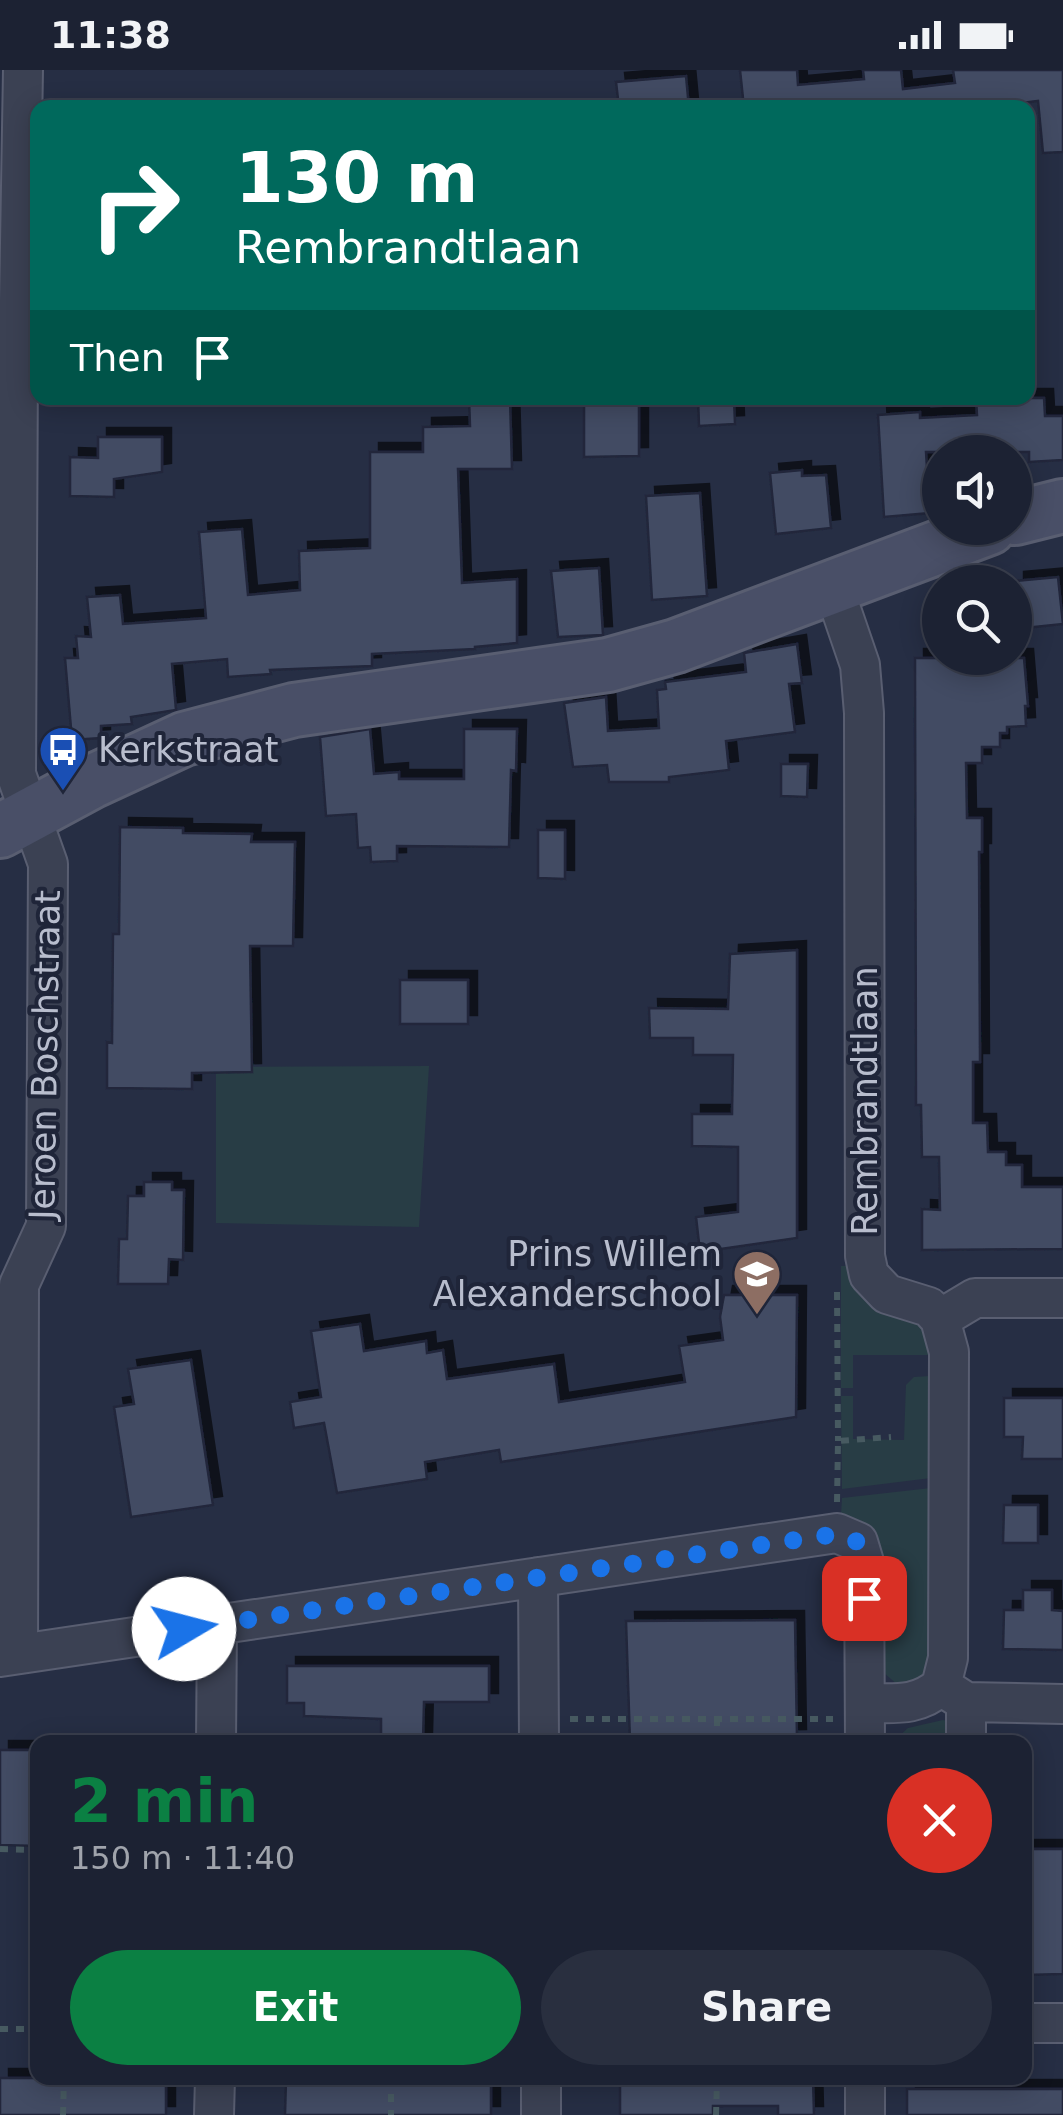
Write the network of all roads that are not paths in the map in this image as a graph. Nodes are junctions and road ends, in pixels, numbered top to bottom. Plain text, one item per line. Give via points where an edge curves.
1 (23, 70) edge
2 (11, 145) edge
3 (10, 297) edge
4 (1063, 506) edge
5 (1032, 514) edge
6 (943, 545) edge
7 (833, 586) junction
8 (15, 822) edge
9 (1063, 1298) edge
10 (940, 1319) junction
11 (538, 1577) junction
12 (217, 1624) junction
13 (9, 1655) edge
14 (954, 1694) junction
15 (1063, 1704) edge
16 (865, 1721) edge
17 (539, 1731) edge
18 (216, 1735) edge
19 (964, 1735) edge
20 (1032, 2023) edge
21 (1063, 2023) edge
22 (215, 2085) edge
23 (541, 2085) edge
24 (865, 2085) edge
25 (214, 2115) edge
26 (541, 2115) edge
27 (865, 2115) edge

1 - 2 street, Jeroen Boschstraat
2 - 3 street, Jeroen Boschstraat
3 - 8 street, Jeroen Boschstraat
4 - 5 street
6 - 7 street
7 - 8 street via 608,665 239,723 184,739
7 - 10 street, Rembrandtlaan via 860,664 864,713 865,1256 869,1275 888,1294 929,1307
8 - 13 street, Jeroen Boschstraat via 48,864 46,1226 19,1284
9 - 10 street via 975,1298
10 - 14 street via 948,1352 948,1658
11 - 12 street
11 - 16 street via 847,1538 864,1562
11 - 17 street
12 - 13 street
12 - 18 street
14 - 15 street
14 - 16 street
14 - 19 street
20 - 21 street
22 - 25 street
23 - 26 street
24 - 27 street

